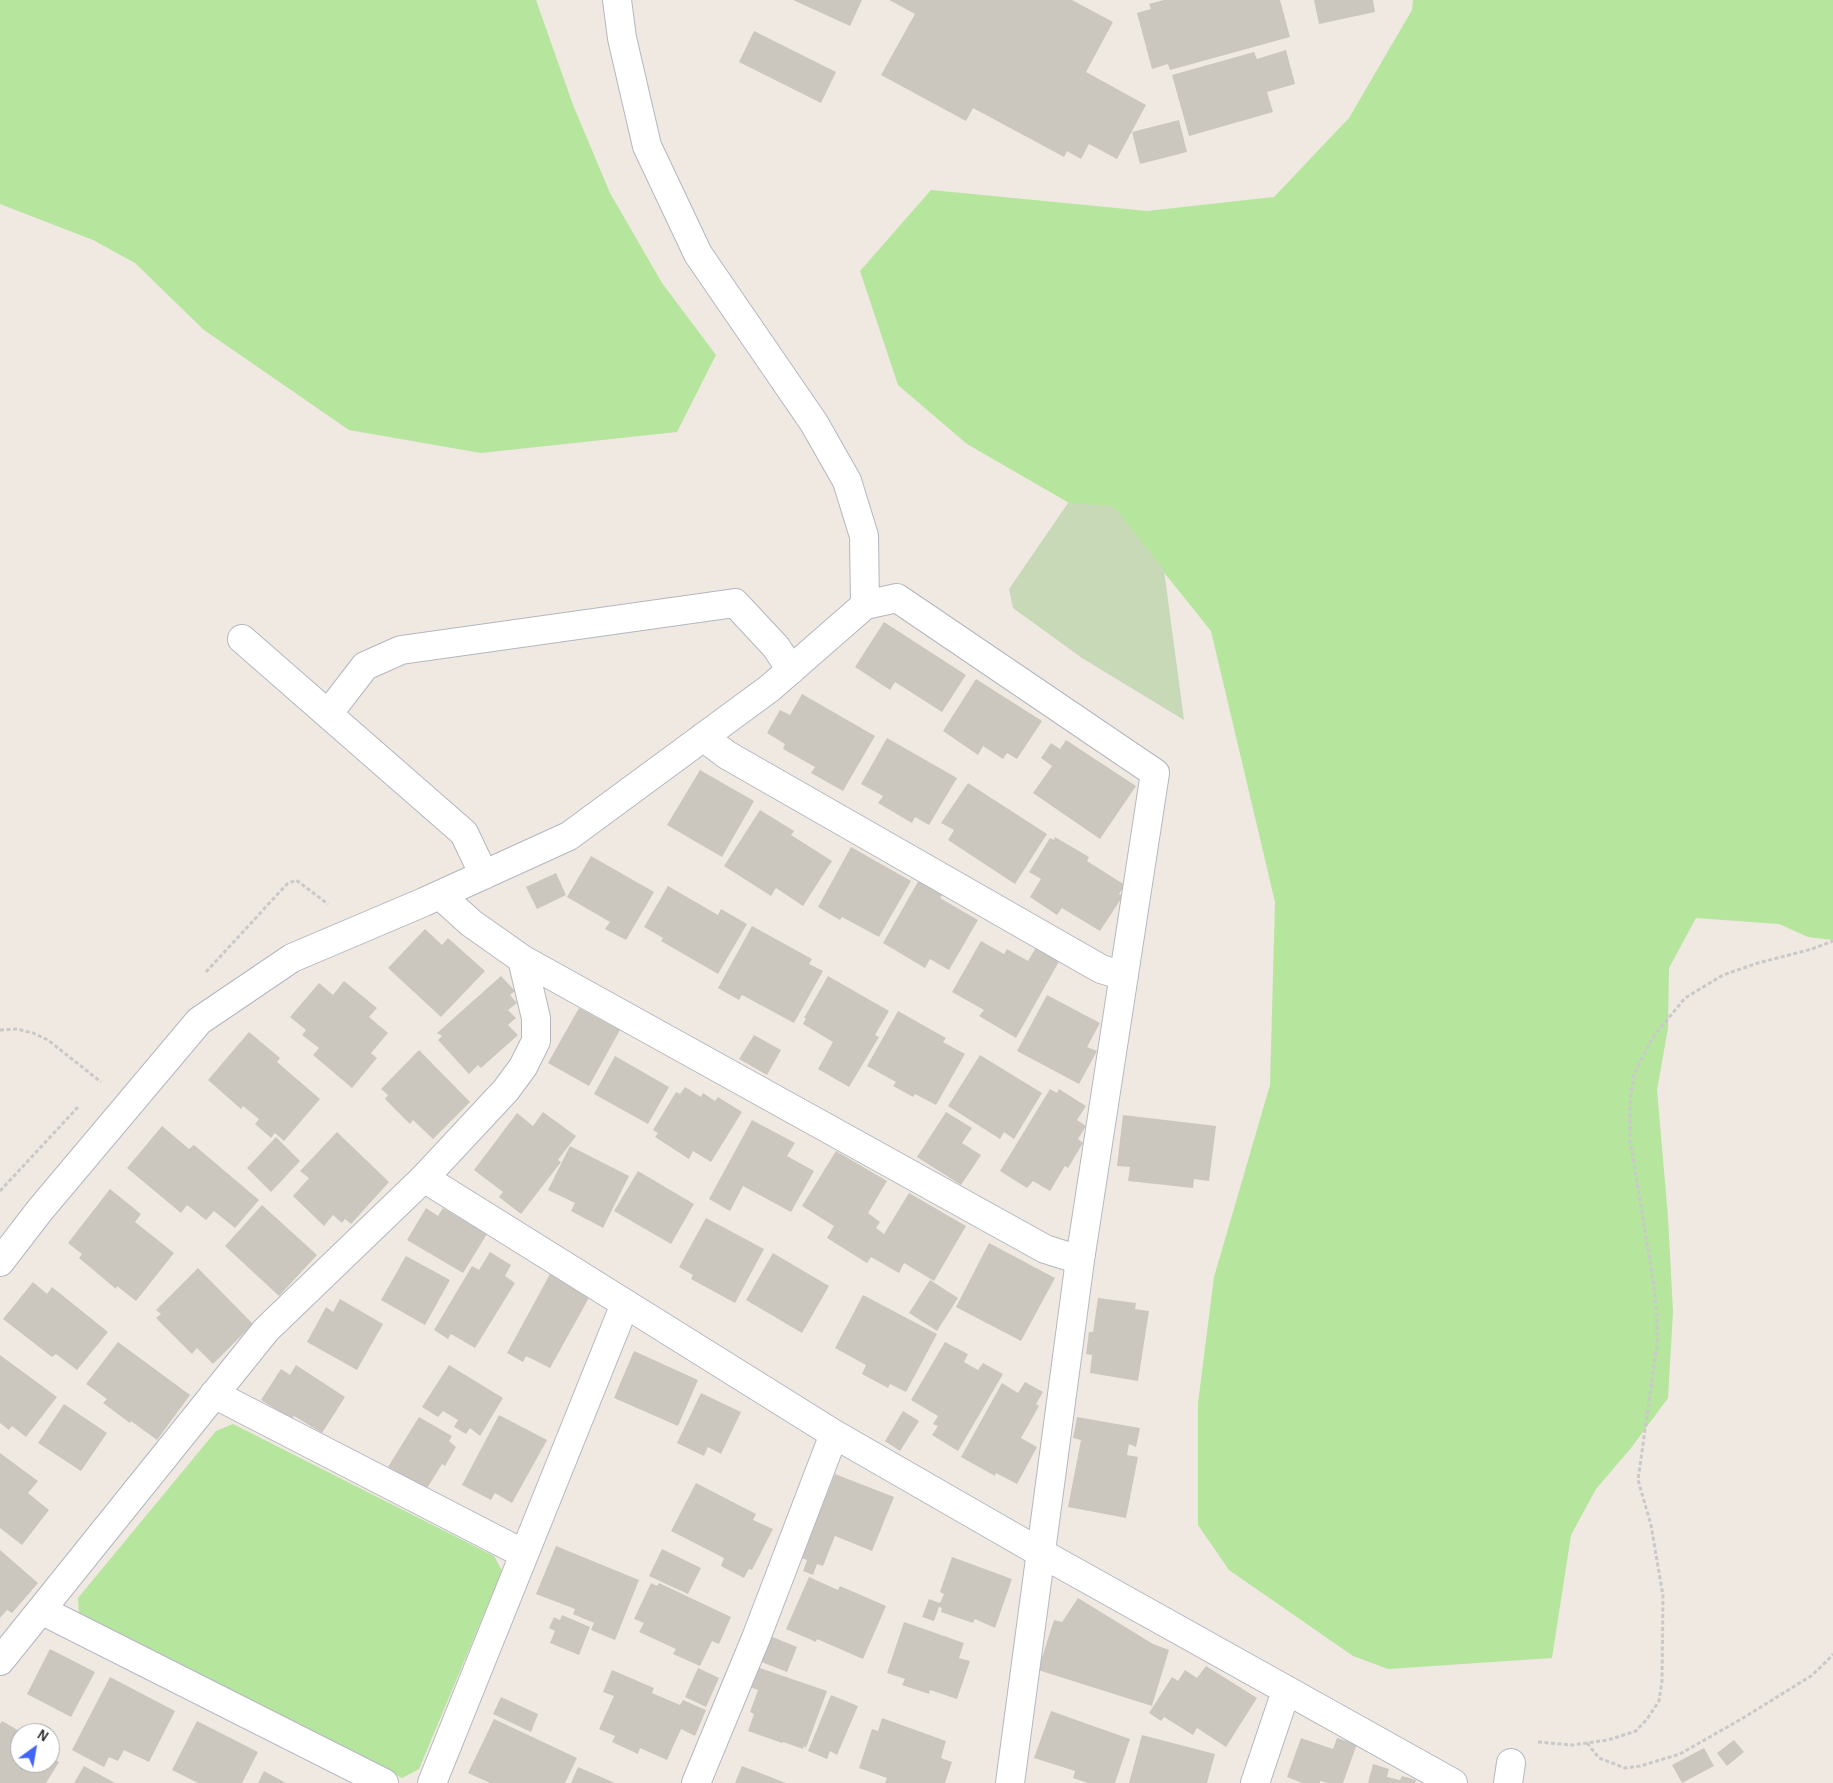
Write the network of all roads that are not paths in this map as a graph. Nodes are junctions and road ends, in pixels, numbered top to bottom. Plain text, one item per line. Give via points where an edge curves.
1 (617, 0) edge
2 (865, 605) junction
3 (242, 639) dead end
4 (791, 670) junction
5 (328, 714) junction
6 (703, 737) junction
7 (484, 874) junction
8 (440, 895) junction
9 (522, 959) junction
10 (1124, 976) junction
11 (424, 1178) junction
12 (1080, 1260) junction
13 (0, 1262) edge
14 (625, 1304) junction
15 (214, 1394) junction
16 (834, 1434) junction
17 (1041, 1553) junction
18 (524, 1554) junction
19 (41, 1610) junction
20 (0, 1661) edge
21 (1286, 1691) junction
22 (384, 1783) edge
23 (432, 1783) edge
24 (696, 1783) edge
25 (1010, 1783) edge
26 (1255, 1783) edge
27 (1453, 1783) edge

1 - 2 street via 622,38 647,146 698,254 814,423 847,481 864,536
2 - 4 street
2 - 10 street via 897,598 1155,773
3 - 5 street
4 - 5 street via 776,647 734,603 401,650 365,666
4 - 6 street
5 - 7 street via 464,833
6 - 7 street via 568,836
6 - 10 street via 727,756 1102,969
7 - 8 street
8 - 9 street via 471,923
8 - 13 street via 292,958 199,1021
9 - 11 street via 536,1018 536,1041 506,1090
9 - 12 street via 1045,1249
10 - 12 street
11 - 14 street
11 - 15 street via 266,1330
12 - 17 street
14 - 16 street
14 - 18 street
15 - 18 street
15 - 19 street
16 - 17 street
16 - 24 street
17 - 21 street
17 - 25 street
18 - 23 street
19 - 20 street
19 - 22 street
21 - 26 street
21 - 27 street

